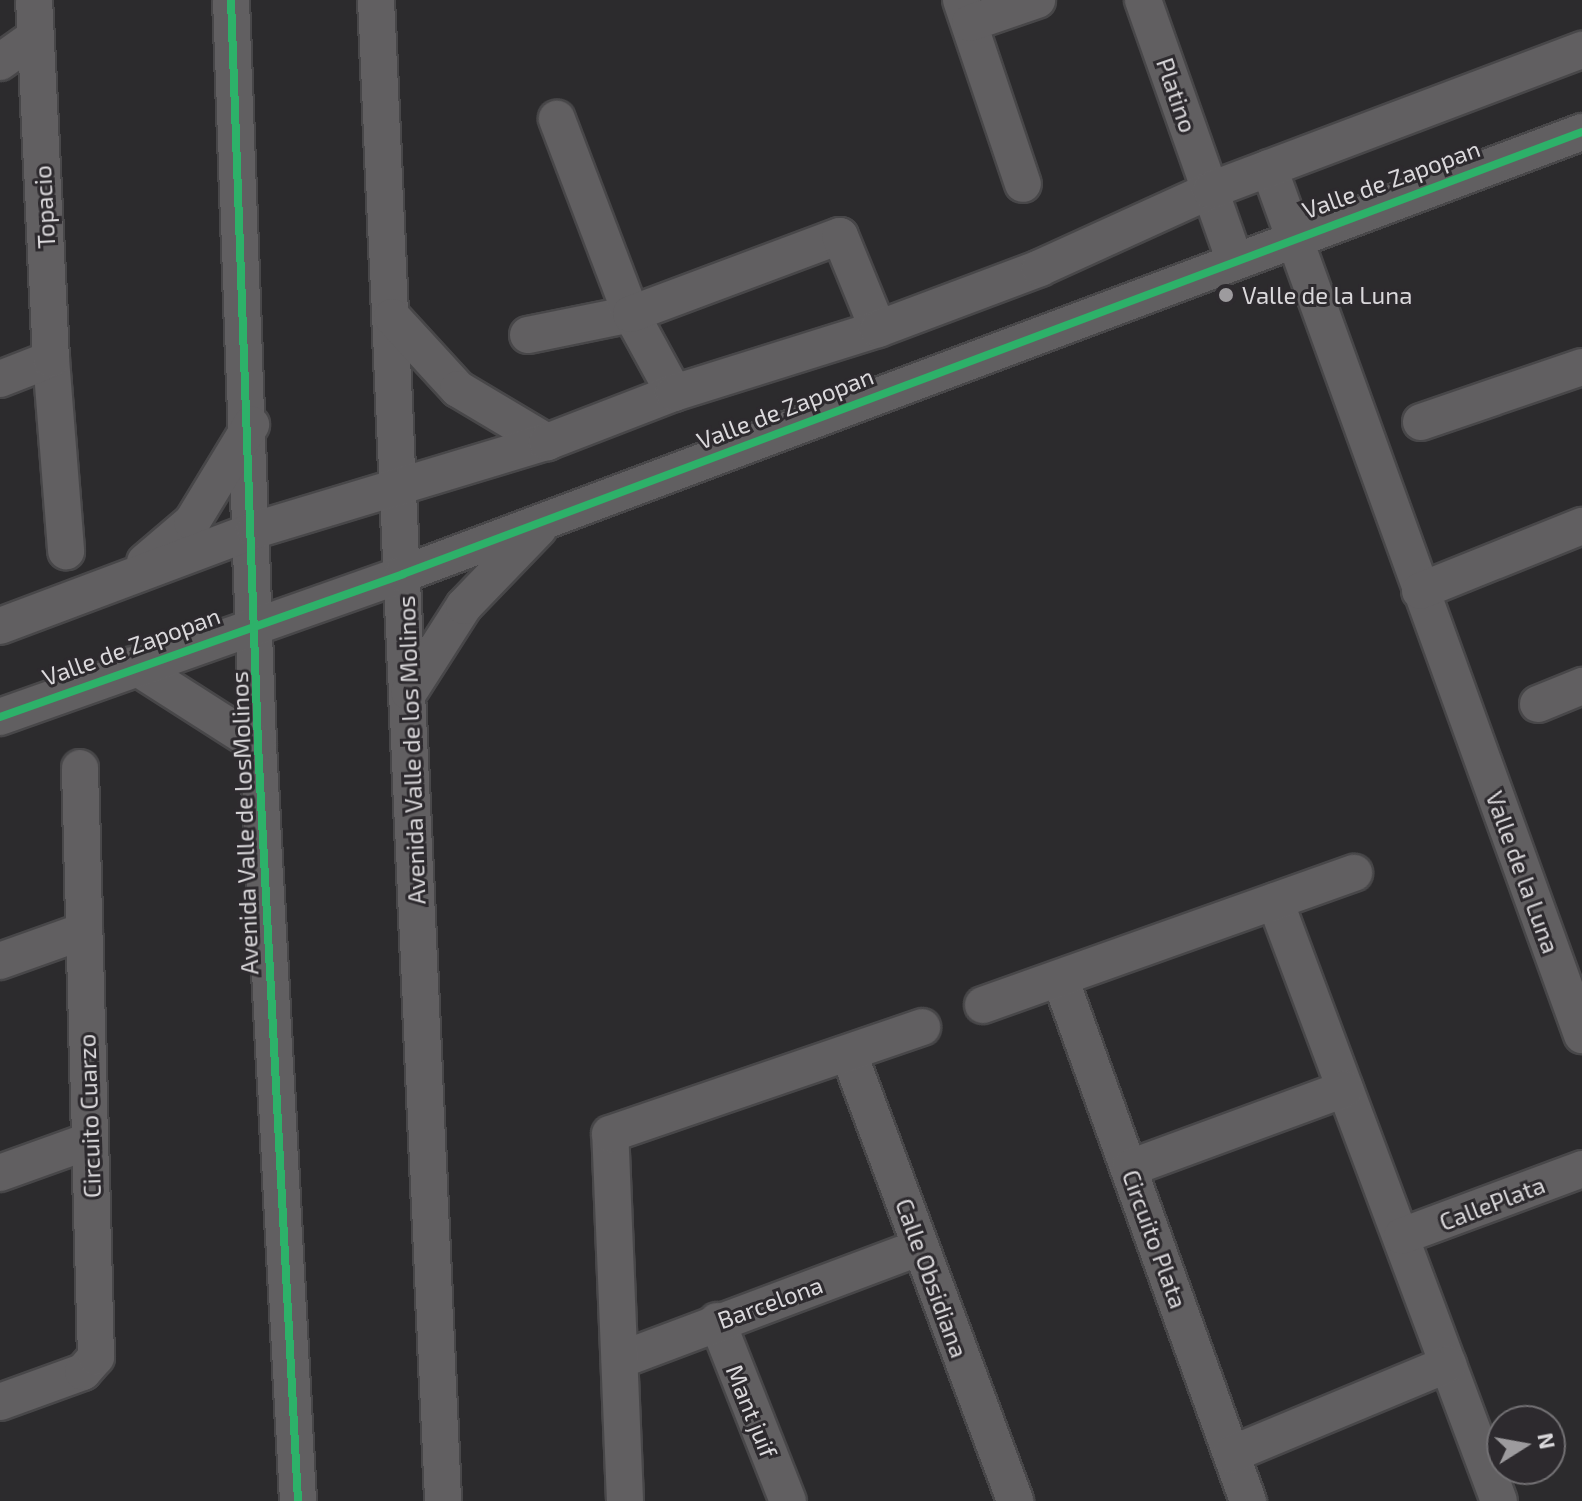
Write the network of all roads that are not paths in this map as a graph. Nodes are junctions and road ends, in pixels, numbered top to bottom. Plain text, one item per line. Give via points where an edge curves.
1 (34, 0) edge
2 (231, 0) edge
3 (376, 0) edge
4 (1037, 0) edge
5 (1143, 0) edge
6 (966, 11) edge
7 (35, 37) junction
8 (1582, 50) edge
9 (0, 62) edge
10 (557, 119) dead end
11 (1582, 132) edge
12 (1269, 168) junction
13 (1023, 184) dead end
14 (1211, 190) junction
15 (1293, 236) junction
16 (1234, 258) junction
17 (631, 314) junction
18 (392, 317) junction
19 (878, 329) junction
20 (528, 335) dead end
21 (51, 359) junction
22 (1582, 367) edge
23 (0, 379) edge
24 (674, 393) junction
25 (1421, 422) dead end
26 (251, 425) junction
27 (547, 442) junction
28 (399, 488) junction
29 (547, 520) junction
30 (1582, 526) edge
31 (255, 530) junction
32 (66, 551) dead end
33 (403, 574) junction
34 (125, 579) junction
35 (1420, 591) junction
36 (257, 621) junction
37 (0, 626) edge
38 (133, 665) junction
39 (1582, 686) edge
40 (409, 692) junction
41 (1538, 704) dead end
42 (0, 717) edge
43 (258, 745) junction
44 (80, 768) dead end
45 (1354, 873) dead end
46 (1275, 901) junction
47 (84, 931) junction
48 (0, 961) edge
49 (1060, 978) junction
50 (983, 1005) dead end
51 (922, 1027) dead end
52 (1582, 1035) edge
53 (849, 1054) junction
54 (1345, 1089) junction
55 (89, 1141) junction
56 (1130, 1168) junction
57 (1582, 1169) edge
58 (0, 1173) edge
59 (1402, 1236) junction
60 (920, 1247) junction
61 (717, 1321) junction
62 (620, 1360) junction
63 (1448, 1364) junction
64 (0, 1402) edge
65 (1232, 1454) junction
66 (298, 1501) edge
67 (443, 1501) edge
68 (625, 1501) edge
69 (788, 1501) edge
70 (1015, 1501) edge
71 (1248, 1501) edge
72 (1499, 1501) edge

1 - 7 street, Topacio
2 - 26 street, Avenida Valle de losMolinos
3 - 18 street, Avenida Valle de los Molinos
4 - 6 street
5 - 14 street, Platino
6 - 13 street
7 - 9 street
7 - 21 street, Topacio
8 - 12 street, Valle de Zapopan
10 - 17 street
11 - 15 street, Valle de Zapopan
12 - 14 street, Valle de Zapopan
12 - 15 street, Valle de la Luna
14 - 16 street, Platino
14 - 19 street, Valle de Zapopan via 1040,268
15 - 16 street, Valle de Zapopan
15 - 35 street, Valle de la Luna
16 - 29 street, Valle de Zapopan
17 - 19 street via 840,236
17 - 20 street
17 - 24 street
18 - 27 street via 458,389
18 - 28 street, Avenida Valle de los Molinos
19 - 24 street, Valle de Zapopan
21 - 23 street
21 - 32 street, Topacio
22 - 25 street
24 - 27 street, Valle de Zapopan
26 - 31 street, Avenida Valle de losMolinos
26 - 34 street via 192,522
27 - 28 street, Valle de Zapopan
28 - 31 street, Valle de Zapopan
28 - 33 street, Avenida Valle de los Molinos
29 - 33 street, Valle de Zapopan
29 - 40 street via 464,606
30 - 35 street
31 - 34 street, Valle de Zapopan
31 - 36 street, Avenida Valle de losMolinos
33 - 36 street, Valle de Zapopan
33 - 40 street, Avenida Valle de los Molinos
34 - 37 street, Valle de Zapopan
35 - 52 street, Valle de la Luna
36 - 38 street, Valle de Zapopan
36 - 43 street, Avenida Valle de losMolinos
38 - 42 street, Valle de Zapopan
38 - 43 street
39 - 41 street
40 - 67 street, Avenida Valle de los Molinos
43 - 66 street, Avenida Valle de losMolinos
44 - 47 street, Circuito Cuarzo
45 - 46 street
46 - 49 street
46 - 54 street
47 - 48 street
47 - 55 street, Circuito Cuarzo
49 - 50 street
49 - 56 street, Circuito Plata
51 - 53 street
53 - 60 street, Calle Obsidiana
53 - 62 street via 610,1134
54 - 56 street
54 - 59 street
55 - 58 street
55 - 64 street, Circuito Cuarzo via 96,1357 83,1372
56 - 65 street, Circuito Plata
57 - 59 street, CallePlata
59 - 63 street
60 - 61 street, Barcelona
60 - 70 street, Calle Obsidiana
61 - 62 street, Barcelona
61 - 69 street, Mant juif
62 - 68 street
63 - 65 street
63 - 72 street
65 - 71 street, Circuito Plata

